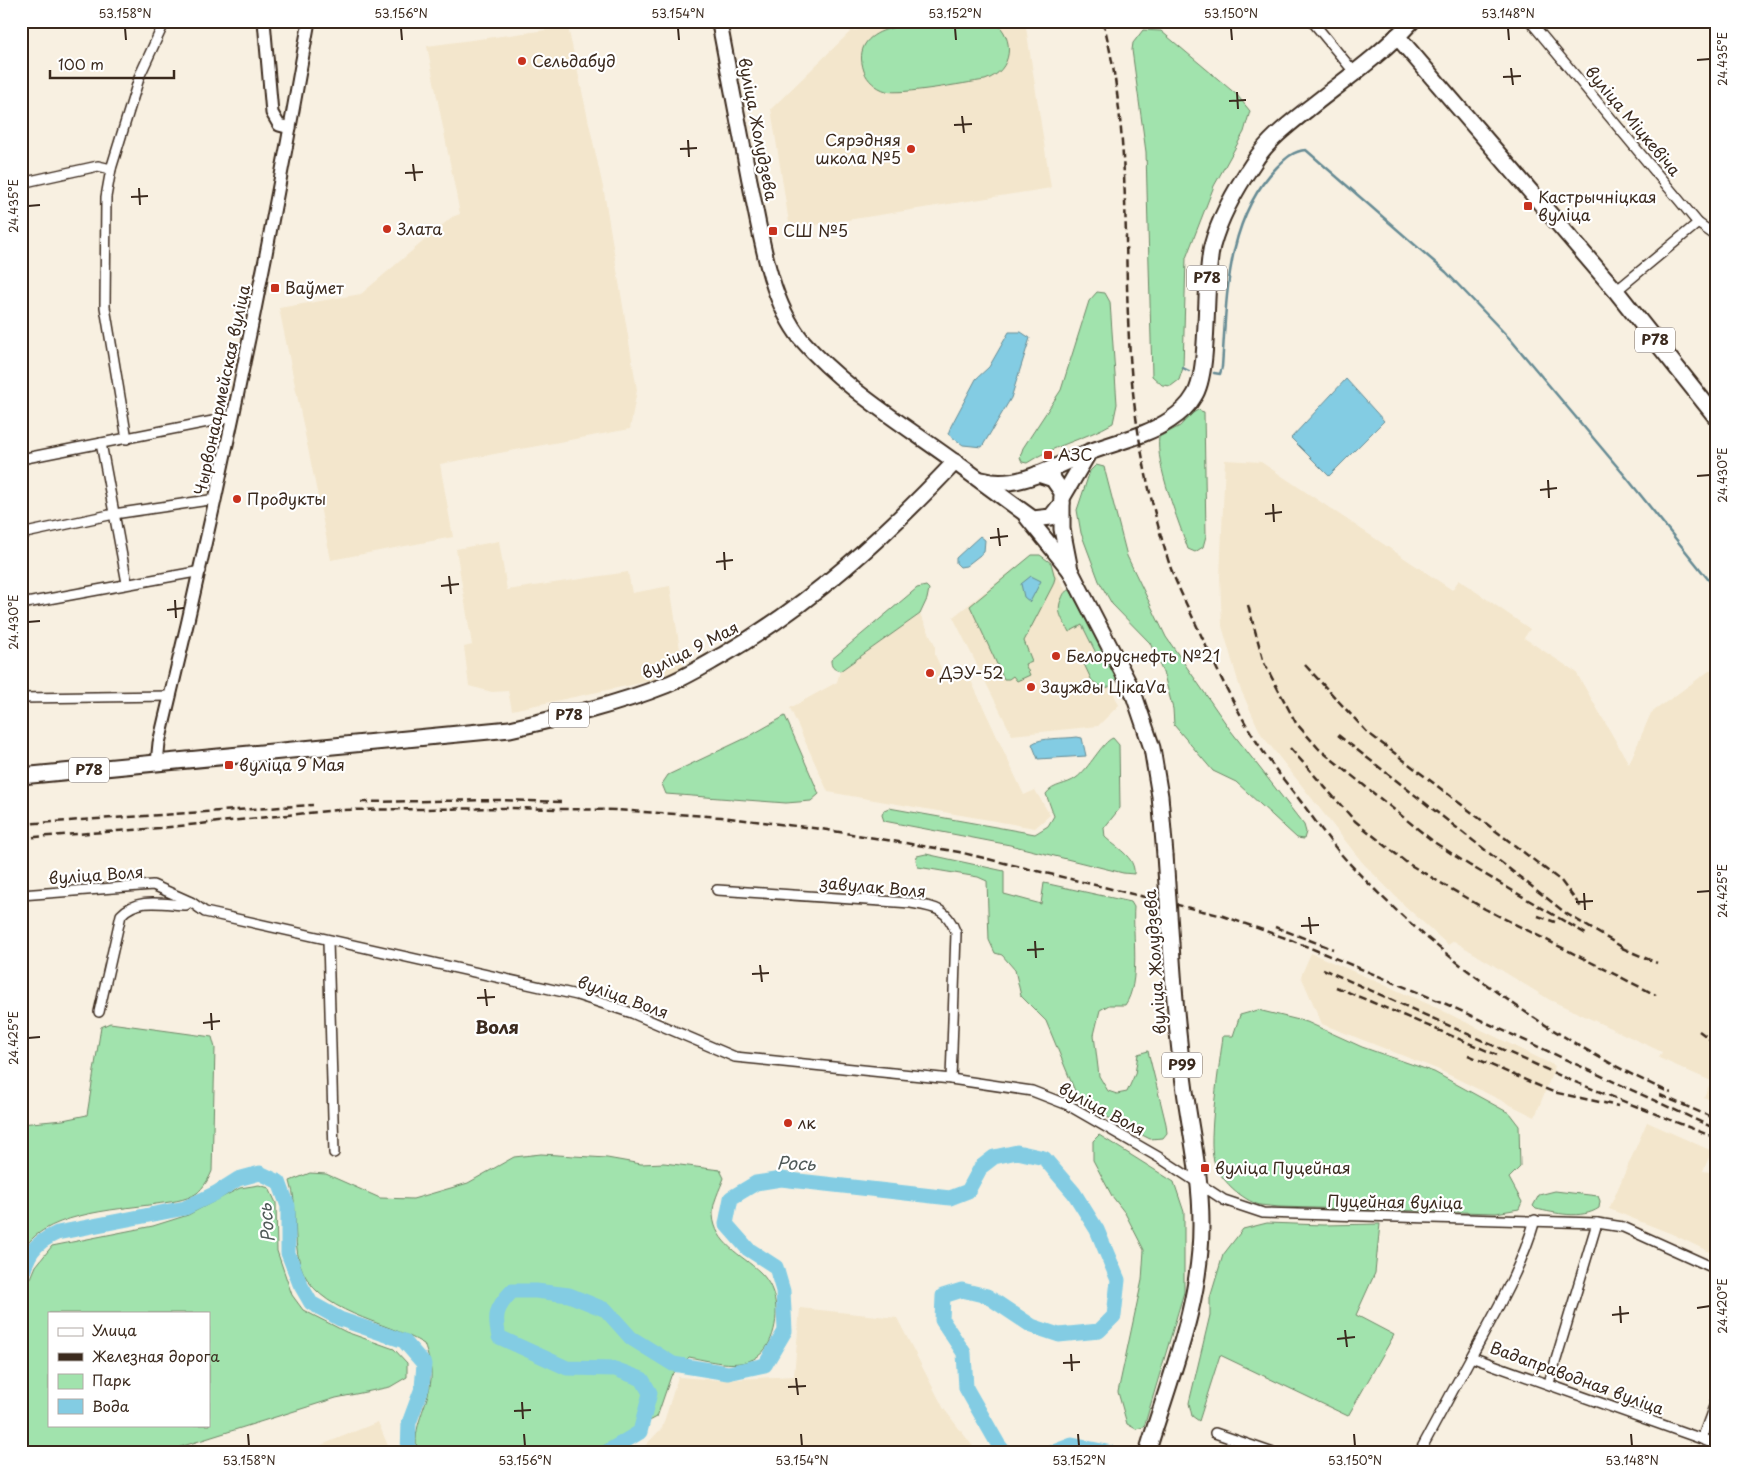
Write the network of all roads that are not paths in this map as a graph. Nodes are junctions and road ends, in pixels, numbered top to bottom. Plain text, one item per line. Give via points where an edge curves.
1 (165, 21) edge
2 (264, 21) edge
3 (309, 21) edge
4 (720, 21) edge
5 (1312, 21) edge
6 (1412, 21) edge
7 (1530, 21) edge
8 (1397, 36) junction
9 (1354, 72) junction
10 (290, 128) junction
11 (111, 169) junction
12 (21, 183) edge
13 (1698, 223) junction
14 (1716, 236) edge
15 (1616, 291) junction
16 (233, 417) junction
17 (1716, 417) edge
18 (127, 439) junction
19 (101, 444) junction
20 (1089, 452) junction
21 (21, 460) edge
22 (955, 462) junction
23 (1032, 476) junction
24 (981, 479) junction
25 (216, 499) junction
26 (1062, 500) junction
27 (114, 514) junction
28 (1026, 515) junction
29 (21, 534) edge
30 (1070, 570) junction
31 (201, 571) junction
32 (126, 584) junction
33 (21, 604) edge
34 (171, 696) junction
35 (21, 698) edge
36 (157, 763) junction
37 (21, 776) edge
38 (718, 890) dead end
39 (21, 895) edge
40 (191, 902) junction
41 (328, 941) junction
42 (99, 1012) dead end
43 (951, 1079) junction
44 (334, 1153) dead end
45 (1198, 1184) junction
46 (1535, 1220) junction
47 (1597, 1222) junction
48 (1716, 1269) edge
49 (1471, 1357) junction
50 (1550, 1383) junction
51 (1716, 1401) edge
52 (1216, 1433) dead end
53 (1702, 1439) junction
54 (1716, 1445) edge
55 (1149, 1447) edge
56 (1273, 1453) edge
57 (1419, 1453) edge

1 - 11 street via 140,75
2 - 10 street via 272,113 279,125
3 - 10 street, Чырвонаармейская вуліца
4 - 22 main road, вуліца Жолудзева via 762,242 774,286 789,320 802,339 832,369
5 - 9 street
6 - 8 main road
7 - 13 street, вуліца Міцкевіча
8 - 9 main road, Р78
8 - 15 main road, Р78
9 - 20 main road, Р78 via 1286,127 1255,160 1223,216 1211,254 1202,366 1195,395 1170,420
10 - 16 street, Чырвонаармейская вуліца
11 - 12 street via 98,166
11 - 18 street via 106,197 105,307
13 - 14 street, вуліца Міцкевіча
13 - 15 street
15 - 17 main road, Р78
16 - 18 street
16 - 25 street, Чырвонаармейская вуліца
18 - 19 street
19 - 21 street
19 - 27 street
20 - 23 main road, Р78
20 - 26 main road
22 - 24 main road, Р78
22 - 36 main road, вуліца 9 Мая / Р78 via 862,554 806,600 753,637 667,684 619,702 510,729
23 - 24 main road, Р78 via 1001,484
23 - 26 main road via 1053,479 1060,487
23 - 28 main road via 1019,487 1016,498
24 - 28 main road, Р78
25 - 27 street
25 - 31 street, Чырвонаармейская вуліца
26 - 28 main road via 1051,517 1039,520
26 - 30 main road, Р99 via 1062,529
27 - 29 street
27 - 32 street
28 - 30 main road, Р99
30 - 45 main road, вуліца Жолудзева / Р99, bridge via 1133,692 1152,748 1166,855 1176,1028
31 - 32 street
31 - 34 street, Чырвонаармейская вуліца
32 - 33 street
34 - 35 street
34 - 36 street, Чырвонаармейская вуліца
36 - 37 main road, вуліца 9 Мая / Р78
38 - 43 street, завулак Воля via 911,903 932,906 946,913 956,933
39 - 40 street, вуліца Воля via 153,885
40 - 41 street, вуліца Воля via 205,912
40 - 42 street via 186,905 135,904 121,915
41 - 43 street, вуліца Воля via 577,995 632,1013 735,1057
41 - 44 street
43 - 45 street, вуліца Воля via 1032,1092 1068,1104
45 - 46 street, Пуцейная вуліца via 1224,1200 1262,1213
45 - 55 main road, вуліца Жолудзева / Р99 via 1201,1222 1191,1315
46 - 47 street, Пуцейная вуліца
46 - 49 street, Вадаправодная вуліца via 1512,1280
47 - 48 street, Пуцейная вуліца via 1623,1228
47 - 50 street
49 - 50 street, Вадаправодная вуліца
49 - 57 street
50 - 53 street, Вадаправодная вуліца
51 - 53 street
52 - 56 street
53 - 54 street, Вадаправодная вуліца

